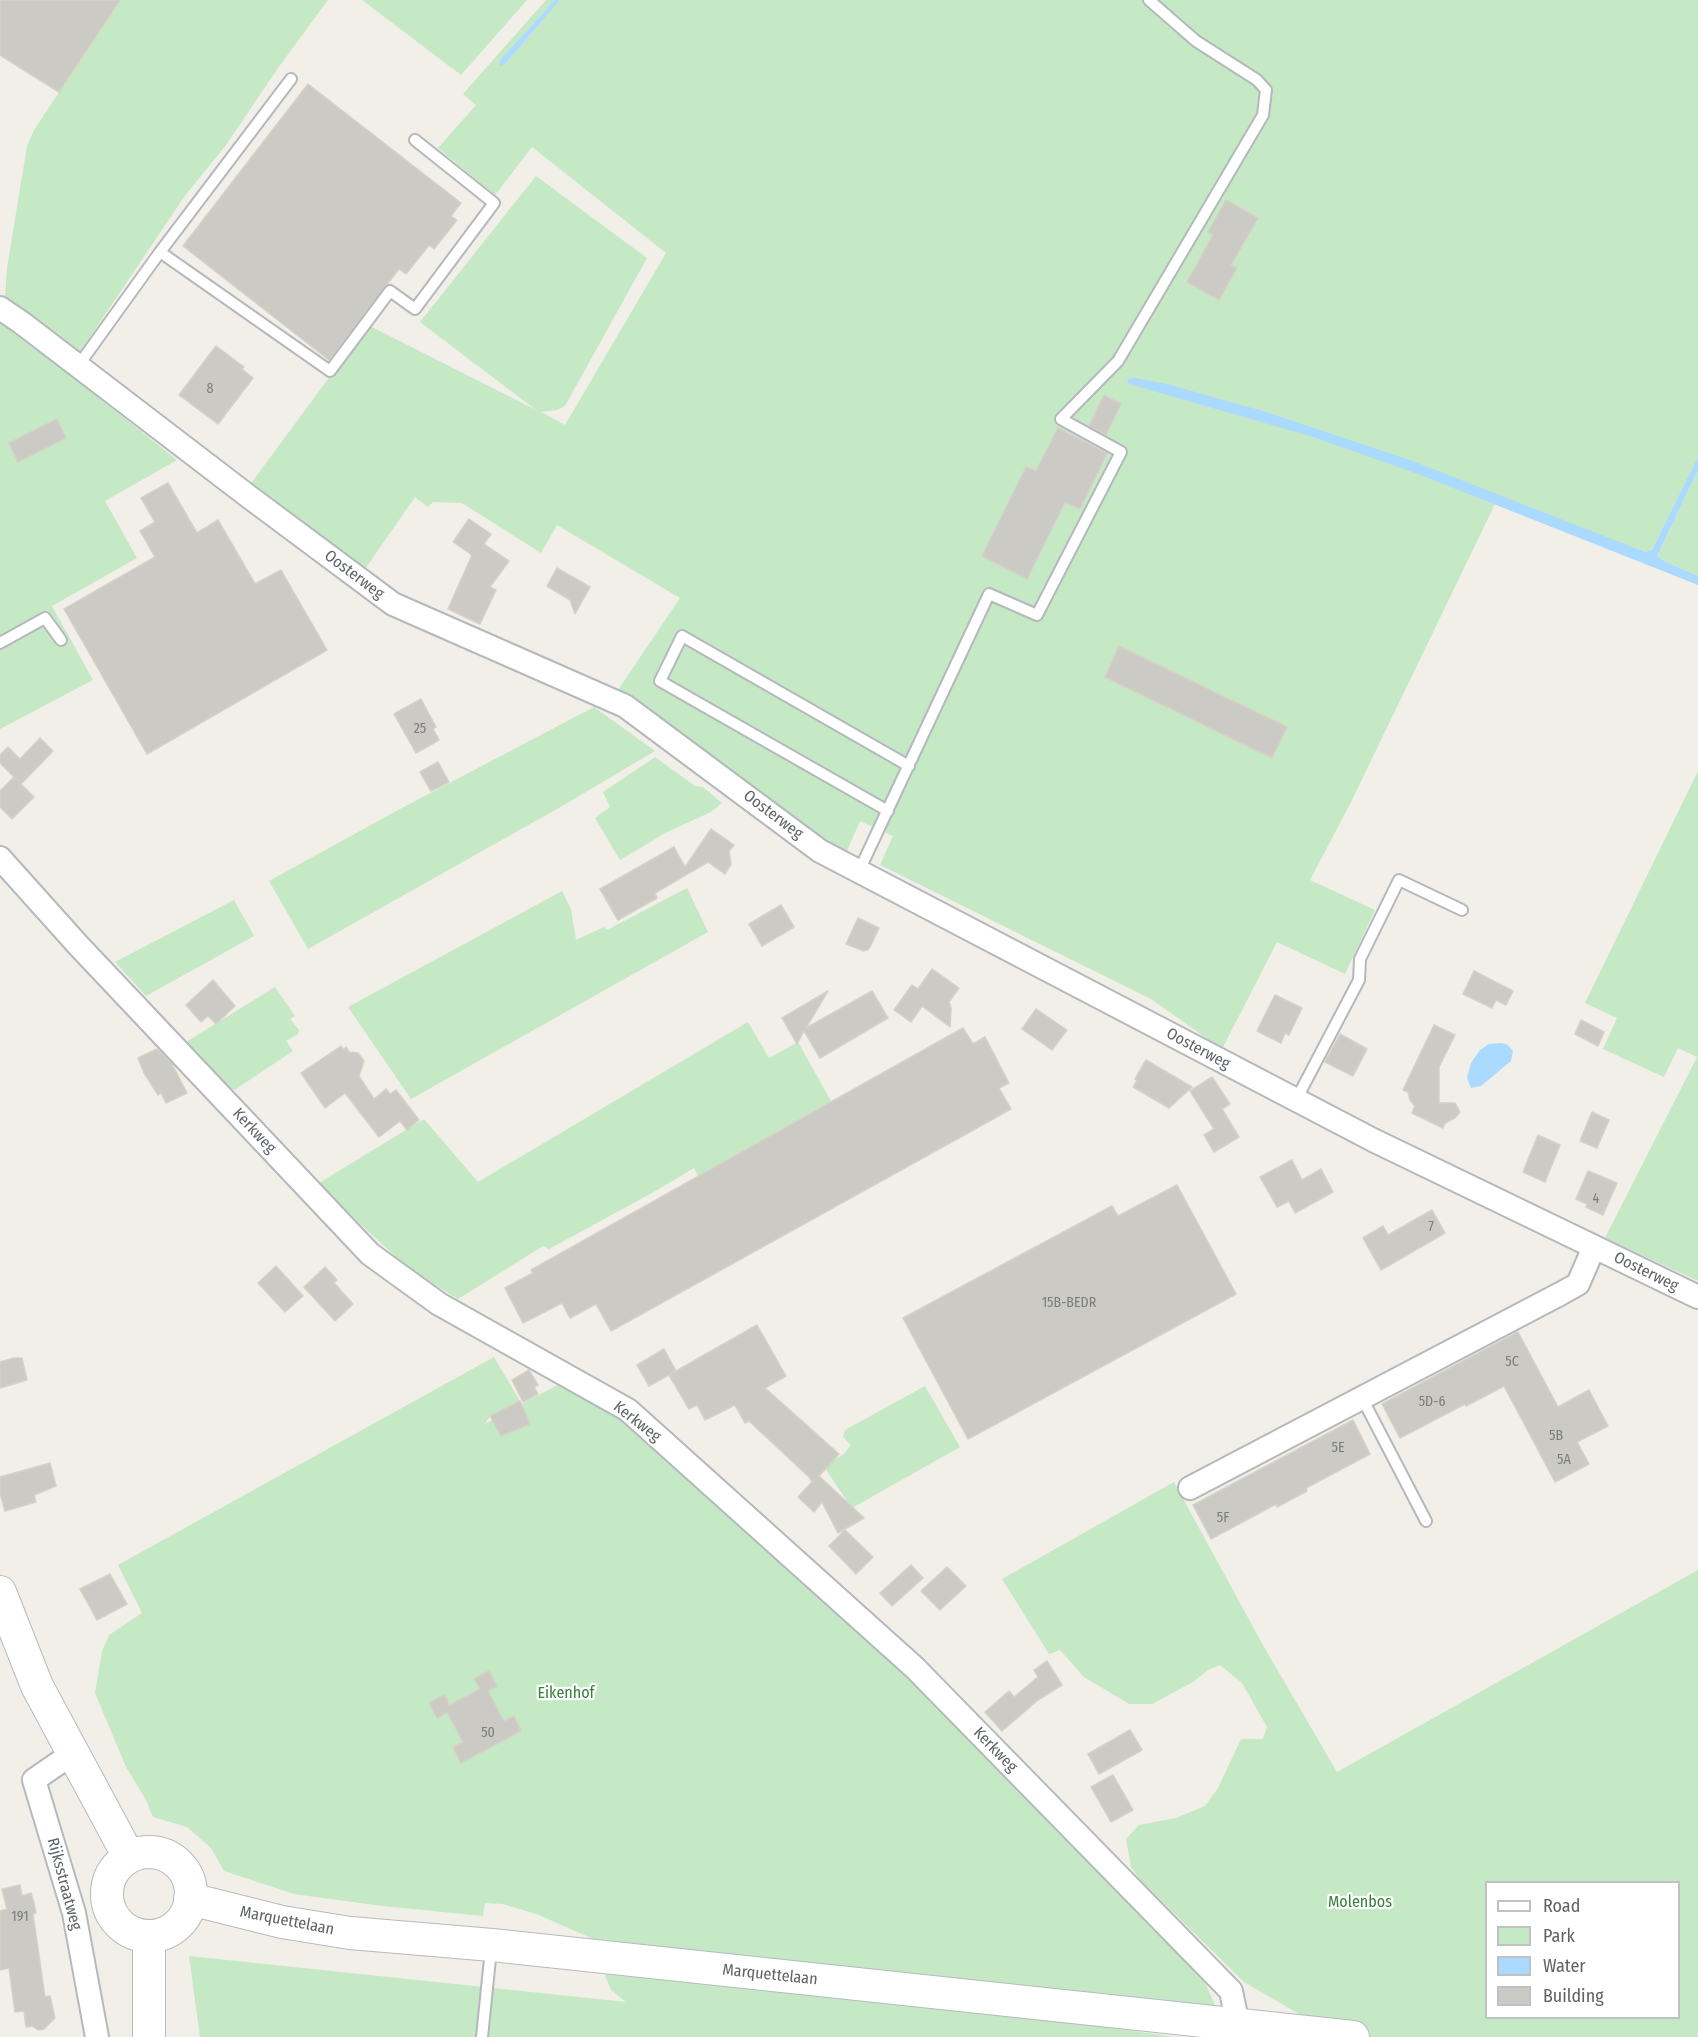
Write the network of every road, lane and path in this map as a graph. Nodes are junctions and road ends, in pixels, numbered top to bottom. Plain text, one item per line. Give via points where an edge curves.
1 (1149, 0) edge
2 (291, 79) dead end
3 (415, 140) dead end
4 (160, 252) junction
5 (0, 308) edge
6 (78, 366) junction
7 (61, 640) dead end
8 (0, 644) edge
9 (909, 766) junction
10 (888, 811) junction
11 (0, 858) edge
12 (859, 872) junction
13 (1462, 910) dead end
14 (1296, 1100) junction
15 (1594, 1247) junction
16 (1696, 1294) edge
17 (1362, 1398) junction
18 (1190, 1488) dead end
19 (1426, 1521) dead end
20 (0, 1592) edge
21 (72, 1753) junction
22 (129, 1857) junction
23 (190, 1899) junction
24 (149, 1936) junction
25 (492, 1946) junction
26 (1238, 2025) junction
27 (1338, 2036) edge
28 (97, 2037) edge
29 (149, 2037) edge
30 (482, 2037) edge

1 - 9 lane via 1196,41 1257,80 1266,90 1263,115 1118,361 1061,419 1121,452 1037,615 989,594
2 - 4 lane
3 - 4 lane via 494,203 415,309 390,291 330,371
4 - 6 lane
5 - 6 street, Oosterweg
6 - 12 street, Oosterweg via 393,604 625,706 820,851
7 - 8 lane via 45,618
9 - 10 lane
9 - 10 lane via 682,636 660,681
10 - 12 lane
11 - 26 street, Kerkweg via 370,1254 439,1304 628,1410 915,1668 1232,1991
12 - 14 street, Oosterweg
13 - 14 lane via 1399,880 1360,959 1359,980
14 - 15 street, Oosterweg
15 - 16 street, Oosterweg
15 - 17 street, Oosterweg via 1578,1284
17 - 18 street, Oosterweg
17 - 19 lane
20 - 21 street via 37,1686
21 - 22 street
21 - 28 street, Rijksstraatweg via 34,1780 74,1913
22 - 23 street via 143,1852 172,1859 183,1870
22 - 24 street via 115,1869 107,1886 107,1904 116,1921 131,1932
23 - 24 street via 177,1926 164,1934
23 - 25 street, Marquettelaan via 282,1922 350,1933
24 - 29 street
25 - 26 street, Marquettelaan
25 - 30 lane
26 - 27 street, Marquettelaan

